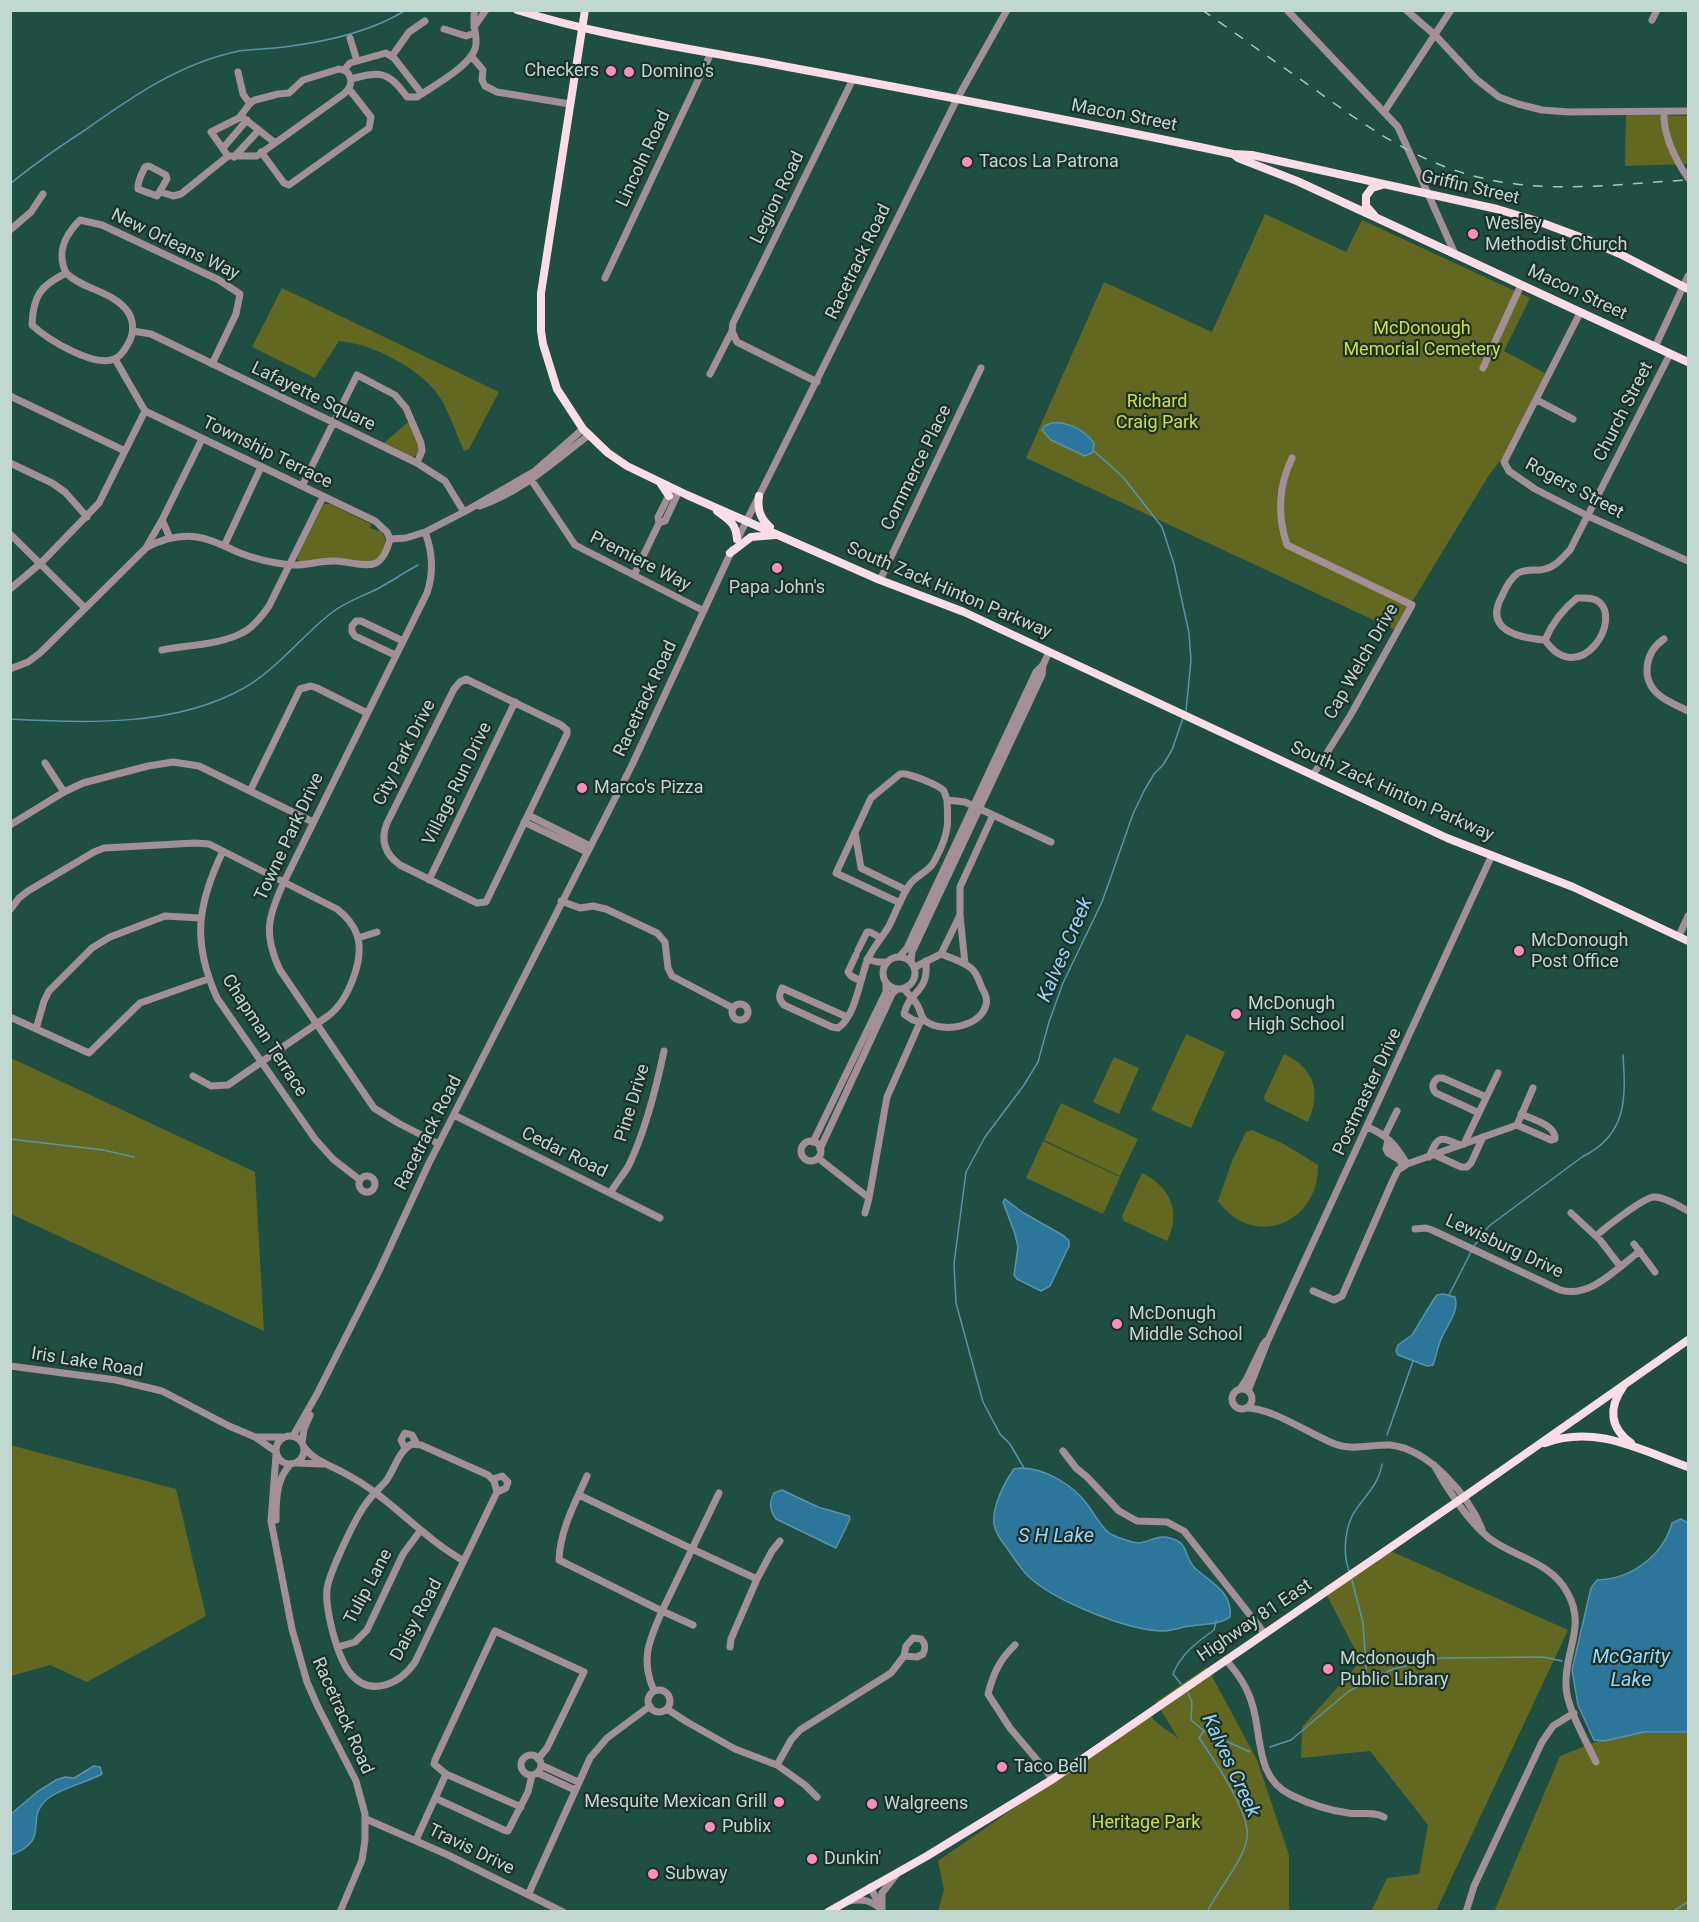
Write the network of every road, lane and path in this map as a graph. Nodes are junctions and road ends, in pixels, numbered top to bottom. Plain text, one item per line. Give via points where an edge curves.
1 (475, 10) edge
2 (486, 10) edge
3 (517, 10) edge
4 (585, 10) edge
5 (1006, 10) edge
6 (1287, 10) edge
7 (1406, 10) edge
8 (1450, 10) edge
9 (1657, 10) edge
10 (1652, 20) dead end
11 (425, 21) dead end
12 (583, 27) junction
13 (444, 29) dead end
14 (475, 30) junction
15 (1435, 35) junction
16 (350, 38) dead end
17 (711, 53) junction
18 (392, 56) junction
19 (472, 57) junction
20 (357, 61) junction
21 (344, 70) junction
22 (238, 72) dead end
23 (351, 79) junction
24 (853, 79) junction
25 (349, 89) junction
26 (422, 94) junction
27 (957, 99) junction
28 (250, 104) junction
29 (570, 104) junction
30 (1689, 111) edge
31 (1384, 112) junction
32 (1664, 112) junction
33 (244, 118) junction
34 (259, 130) junction
35 (274, 142) junction
36 (223, 148) junction
37 (261, 152) junction
38 (1233, 154) junction
39 (231, 156) junction
40 (1689, 178) edge
41 (1384, 185) junction
42 (160, 192) junction
43 (43, 194) dead end
44 (1428, 195) junction
45 (1379, 219) junction
46 (10, 230) edge
47 (1455, 255) junction
48 (66, 273) junction
49 (1689, 276) edge
50 (605, 278) dead end
51 (1521, 285) junction
52 (1686, 288) edge
53 (1580, 313) junction
54 (133, 331) junction
55 (732, 331) junction
56 (1655, 347) junction
57 (1670, 354) junction
58 (115, 359) junction
59 (1689, 363) edge
60 (212, 364) junction
61 (981, 368) dead end
62 (1483, 368) dead end
63 (710, 374) dead end
64 (817, 382) junction
65 (10, 396) edge
66 (1537, 400) junction
67 (145, 411) junction
68 (1573, 419) dead end
69 (333, 423) junction
70 (586, 432) junction
71 (202, 439) junction
72 (125, 451) junction
73 (1292, 459) dead end
74 (10, 463) edge
75 (417, 463) junction
76 (261, 467) junction
77 (530, 478) junction
78 (302, 486) junction
79 (673, 492) junction
80 (759, 496) junction
81 (323, 497) junction
82 (704, 502) junction
83 (464, 512) junction
84 (1588, 516) junction
85 (87, 517) junction
86 (162, 520) junction
87 (746, 520) junction
88 (659, 523) junction
89 (425, 532) junction
90 (10, 534) edge
91 (780, 535) junction
92 (170, 538) junction
93 (390, 539) junction
94 (737, 539) junction
95 (224, 546) junction
96 (147, 547) junction
97 (730, 554) junction
98 (1689, 561) edge
99 (41, 563) junction
100 (290, 565) junction
101 (634, 575) junction
102 (880, 580) junction
103 (10, 589) edge
104 (85, 608) junction
105 (704, 610) junction
106 (1664, 639) dead end
107 (1545, 640) junction
108 (403, 641) junction
109 (162, 650) dead end
110 (1049, 652) junction
111 (395, 655) junction
112 (10, 669) edge
113 (515, 702) junction
114 (1689, 711) edge
115 (367, 712) junction
116 (45, 764) dead end
117 (1313, 775) junction
118 (250, 791) junction
119 (64, 792) junction
120 (947, 800) junction
121 (976, 807) junction
122 (993, 815) junction
123 (526, 819) junction
124 (313, 822) junction
125 (11, 823) edge
126 (855, 832) junction
127 (1051, 842) dead end
128 (588, 849) junction
129 (223, 851) junction
130 (1492, 855) junction
131 (429, 880) junction
132 (284, 882) junction
133 (906, 890) junction
134 (561, 901) junction
135 (900, 903) junction
136 (10, 910) edge
137 (960, 915) junction
138 (1689, 916) edge
139 (200, 918) junction
140 (378, 932) dead end
141 (1679, 936) junction
142 (358, 938) junction
143 (880, 938) junction
144 (1689, 941) edge
145 (941, 954) junction
146 (900, 956) junction
147 (867, 959) junction
148 (926, 961) junction
149 (877, 962) junction
150 (887, 962) junction
151 (913, 964) junction
152 (965, 964) junction
153 (883, 971) junction
154 (208, 979) junction
155 (861, 981) junction
156 (886, 983) junction
157 (901, 989) junction
158 (912, 998) junction
159 (917, 1005) junction
160 (733, 1008) dead end
161 (10, 1017) edge
162 (847, 1017) junction
163 (911, 1017) junction
164 (920, 1020) junction
165 (317, 1023) junction
166 (36, 1029) junction
167 (663, 1051) dead end
168 (261, 1063) junction
169 (1498, 1073) dead end
170 (194, 1076) dead end
171 (1533, 1088) dead end
172 (1486, 1097) junction
173 (1397, 1111) dead end
174 (1479, 1113) junction
175 (1521, 1114) junction
176 (454, 1115) junction
177 (1517, 1125) junction
178 (1368, 1127) junction
179 (1387, 1137) junction
180 (1483, 1137) junction
181 (813, 1142) junction
182 (439, 1144) junction
183 (1462, 1145) junction
184 (820, 1149) junction
185 (1432, 1156) junction
186 (818, 1158) junction
187 (1405, 1165) junction
188 (360, 1180) dead end
189 (611, 1192) junction
190 (869, 1198) junction
191 (1689, 1211) edge
192 (865, 1213) dead end
193 (1571, 1213) dead end
194 (660, 1218) dead end
195 (1414, 1230) dead end
196 (1596, 1236) junction
197 (1634, 1244) dead end
198 (1640, 1251) junction
199 (1620, 1266) junction
200 (1655, 1272) dead end
201 (1313, 1291) dead end
202 (1268, 1340) junction
203 (1689, 1340) edge
204 (10, 1366) edge
205 (1626, 1382) junction
206 (1240, 1389) junction
207 (1250, 1394) junction
208 (314, 1401) junction
209 (1246, 1408) junction
210 (1286, 1421) junction
211 (293, 1436) junction
212 (255, 1437) junction
213 (283, 1437) junction
214 (417, 1443) junction
215 (303, 1445) junction
216 (405, 1448) junction
217 (1533, 1448) junction
218 (1638, 1449) junction
219 (1064, 1451) dead end
220 (276, 1453) junction
221 (294, 1464) junction
222 (325, 1464) junction
223 (1689, 1467) edge
224 (587, 1476) dead end
225 (493, 1479) junction
226 (375, 1492) junction
227 (497, 1492) junction
228 (718, 1493) dead end
229 (579, 1495) junction
230 (1461, 1499) junction
231 (274, 1529) junction
232 (420, 1531) junction
233 (780, 1541) dead end
234 (692, 1549) junction
235 (464, 1561) junction
236 (757, 1579) junction
237 (662, 1611) junction
238 (693, 1625) dead end
239 (1265, 1634) junction
240 (1015, 1645) dead end
241 (338, 1647) junction
242 (730, 1647) dead end
243 (904, 1656) dead end
244 (1226, 1660) junction
245 (654, 1691) junction
246 (650, 1706) junction
247 (666, 1709) junction
248 (1574, 1713) junction
249 (540, 1762) junction
250 (1596, 1762) dead end
251 (777, 1765) junction
252 (446, 1774) junction
253 (535, 1774) junction
254 (1053, 1779) junction
255 (576, 1786) junction
256 (817, 1797) dead end
257 (435, 1798) junction
258 (521, 1807) junction
259 (1384, 1816) dead end
260 (366, 1819) junction
261 (416, 1840) junction
262 (902, 1870) junction
263 (870, 1887) junction
264 (528, 1894) junction
265 (845, 1902) junction
266 (340, 1911) edge
267 (562, 1911) edge
268 (828, 1911) edge
269 (883, 1911) edge
270 (1466, 1911) edge

1 - 14 street
2 - 14 street
3 - 12 main road, Macon Street
4 - 12 main road
5 - 27 street, Racetrack Road
6 - 31 street
7 - 15 street
8 - 15 street
9 - 10 street
11 - 18 street via 409,32
12 - 17 main road, Macon Street
12 - 29 main road
13 - 14 street via 466,36
14 - 19 street via 477,43
15 - 31 street
15 - 32 street via 1476,79 1498,97 1518,104 1569,112
16 - 20 street
17 - 24 main road, Macon Street
17 - 50 street, Lincoln Road
18 - 20 street via 386,53
18 - 26 street
19 - 26 street
19 - 29 street via 483,70 485,86 496,92
20 - 21 street
21 - 23 street
21 - 28 street via 307,79 289,93
22 - 28 street via 243,94
23 - 25 street
23 - 26 street via 384,74 407,97
24 - 27 main road, Macon Street
24 - 55 street, Legion Road
25 - 35 street
25 - 37 street via 371,117 369,128 289,185
27 - 38 main road, Macon Street
27 - 64 street, Racetrack Road
28 - 33 street
29 - 70 main road via 541,293 541,331 557,389
30 - 32 street
31 - 44 street via 1398,127
32 - 40 street via 1669,143
33 - 34 street
33 - 36 street
33 - 36 street via 211,132
34 - 35 street
34 - 39 street
35 - 37 street
36 - 39 street
37 - 39 street via 257,156
38 - 41 main road, Griffin Street
38 - 45 main road, Macon Street
39 - 42 street via 180,194
41 - 44 main road, Griffin Street
41 - 45 main road via 1371,188 1365,198 1367,209
42 - 42 street via 154,196 138,189 146,167 166,176
43 - 46 street via 31,212
44 - 47 street
44 - 52 main road, Griffin Street via 1497,209 1555,227
45 - 47 main road, Macon Street
47 - 51 main road, Macon Street
48 - 54 street via 124,307
48 - 58 street via 38,295 32,309 32,325 52,341 92,359
48 - 60 street, New Orleans Way via 61,251 70,230 80,220 102,225 219,280 240,294 236,314
49 - 52 street
51 - 53 main road, Macon Street
51 - 62 street
52 - 56 street
53 - 56 main road, Macon Street
53 - 66 street, Rogers Street
54 - 58 street via 128,345
54 - 60 street, Lafayette Square via 152,334
55 - 63 street, Legion Road
55 - 64 street via 737,342
56 - 57 main road, Macon Street
57 - 59 main road, Macon Street
57 - 84 street, Church Street
58 - 67 street
60 - 69 street, Lafayette Square
61 - 102 street, Commerce Place
64 - 80 street, Racetrack Road
65 - 72 street
66 - 68 street
66 - 84 street, Rogers Street via 1504,462 1524,482
67 - 71 street, Township Terrace
67 - 72 street
69 - 75 street, Lafayette Square
69 - 75 street via 357,375 396,395 406,408 421,443
69 - 78 street
70 - 77 street
70 - 79 main road via 608,453
71 - 76 street, Township Terrace
71 - 86 street
72 - 85 street via 99,504
73 - 117 street, Cap Welch Drive via 1280,500 1287,545 1412,605
74 - 85 street via 65,492
75 - 83 street, Lafayette Square via 445,481
76 - 78 street, Township Terrace
76 - 95 street
77 - 83 street via 494,501
77 - 101 street, Premiere Way via 573,544
78 - 81 street, Township Terrace
79 - 82 main road, South Zack Hinton Parkway
79 - 88 street
79 - 88 street via 665,520
80 - 87 street, Racetrack Road
80 - 91 main road via 761,518
81 - 93 street, Township Terrace via 375,521
81 - 100 street
82 - 87 main road, South Zack Hinton Parkway
82 - 94 main road via 732,523
83 - 89 street
84 - 98 street, Rogers Street
84 - 107 street, Church Street via 1559,562 1517,574 1498,603 1497,618 1504,629 1516,636
85 - 99 street
86 - 92 street
86 - 96 street
87 - 91 main road, South Zack Hinton Parkway
87 - 94 street, Racetrack Road
88 - 101 street
89 - 93 street
89 - 108 street, Towne Park Drive via 432,556 431,582
90 - 99 street
91 - 97 main road via 752,537
91 - 102 main road, South Zack Hinton Parkway
92 - 95 street via 195,536
92 - 96 street
93 - 100 street via 381,561 373,565 333,561
94 - 97 street, Racetrack Road
95 - 100 street
96 - 104 street
97 - 105 street, Racetrack Road
99 - 103 street
99 - 104 street
100 - 109 street via 269,606 244,633
101 - 105 street, Premiere Way
102 - 110 main road, South Zack Hinton Parkway via 964,612
104 - 112 street via 40,653
105 - 128 street, Racetrack Road
106 - 114 street via 1654,646 1648,658 1649,682 1663,699
107 - 107 street via 1559,655 1587,655 1602,635 1606,620 1603,608 1598,601 1577,598 1563,611
108 - 111 street, Towne Park Drive
108 - 111 street via 362,621 352,626 355,636
110 - 117 main road, South Zack Hinton Parkway
110 - 121 street via 1036,672
111 - 115 street, Towne Park Drive
113 - 123 street, City Park Drive via 567,730
113 - 131 street, Village Run Drive
113 - 131 street, City Park Drive via 466,679 460,682 387,822 384,842 392,860
115 - 118 street via 317,688 300,688
115 - 124 street, Towne Park Drive
116 - 119 street
117 - 130 main road, South Zack Hinton Parkway
118 - 119 street via 199,766 172,762 83,783
118 - 124 street
119 - 125 street
120 - 121 street
120 - 126 street via 938,787 910,774 900,774 874,793
120 - 133 street via 947,835 932,864
121 - 122 street
121 - 146 street
121 - 151 street via 912,952
122 - 127 street
122 - 137 street via 960,887
123 - 128 street
123 - 131 street, City Park Drive via 486,902 472,901
124 - 132 street, Towne Park Drive
126 - 133 street via 861,868
126 - 135 street via 836,873
128 - 134 street, Racetrack Road
129 - 132 street
129 - 136 street via 195,843 104,848 28,891
129 - 139 street, Chapman Terrace
130 - 141 main road, South Zack Hinton Parkway
130 - 178 street, Postmaster Drive
132 - 142 street via 337,909 351,921
132 - 165 street, Towne Park Drive via 270,918 271,951
133 - 135 street
134 - 160 street via 580,908 606,909 657,933 665,942 668,968 674,978
134 - 176 street, Racetrack Road
135 - 143 street
137 - 145 street
137 - 152 street
138 - 141 street
139 - 154 street, Chapman Terrace
139 - 166 street via 165,916 92,948 49,991
140 - 142 street
141 - 144 main road, South Zack Hinton Parkway
142 - 165 street via 349,990 334,1011
143 - 147 street
143 - 155 street via 867,933 848,972
145 - 148 street
145 - 152 street
146 - 150 street
146 - 151 street
147 - 149 street
147 - 155 street
148 - 151 street
148 - 158 street via 925,982
149 - 150 street
149 - 153 street
150 - 153 street
151 - 157 street via 914,981
152 - 164 street via 974,970 987,998 982,1014 975,1021 944,1029
153 - 156 street
154 - 166 street via 140,1004 89,1053
154 - 168 street, Chapman Terrace
155 - 162 street
156 - 157 street
156 - 181 street via 886,992
157 - 158 street
157 - 184 street via 892,994
158 - 159 street
158 - 163 street via 905,1010 905,1017
159 - 163 street
159 - 164 street
161 - 166 street
162 - 162 street via 840,1027 832,1027 784,1005 779,994 782,988
163 - 164 street
164 - 190 street via 887,1098
165 - 168 street
165 - 182 street, Towne Park Drive via 374,1108
167 - 189 street, Pine Drive via 656,1089 633,1155
168 - 170 street via 228,1085 211,1086
168 - 188 street, Chapman Terrace via 315,1139
169 - 172 street
171 - 175 street
172 - 174 street
172 - 174 street via 1443,1078 1433,1083 1436,1094
173 - 179 street
174 - 183 street
175 - 177 street
175 - 177 street via 1552,1128 1555,1139
176 - 182 street, Racetrack Road
176 - 189 street, Cedar Road
177 - 180 street
178 - 179 street
178 - 202 street, Postmaster Drive
179 - 187 street
179 - 187 street via 1396,1145
180 - 183 street
180 - 185 street via 1466,1168
181 - 184 street
181 - 186 street via 804,1144 801,1153 809,1161
182 - 208 street, Racetrack Road
183 - 185 street
183 - 185 street via 1440,1139
184 - 186 street
185 - 187 street
186 - 190 street
187 - 201 street via 1393,1180 1342,1296 1334,1300
189 - 194 street, Cedar Road
190 - 192 street
191 - 196 street via 1651,1197
193 - 196 street
195 - 199 street, Lewisburg Drive via 1432,1230 1563,1291 1585,1290
196 - 199 street
197 - 198 street
198 - 199 street, Lewisburg Drive
198 - 200 street
202 - 206 street
202 - 207 street
203 - 205 main road, Highway 81 East
204 - 212 street, Iris Lake Road via 116,1380 162,1392
205 - 217 main road, Highway 81 East
205 - 218 main road via 1614,1402 1613,1417 1620,1434
206 - 207 street
206 - 209 street via 1233,1394 1232,1401 1238,1409
207 - 209 street via 1251,1403
207 - 210 street via 1262,1407
208 - 211 street, Racetrack Road
208 - 215 street, Racetrack Road
209 - 210 street
210 - 230 street via 1339,1445 1408,1449 1434,1465
211 - 213 street
211 - 215 street
212 - 213 street, Iris Lake Road
212 - 220 street, Iris Lake Road
213 - 220 street
214 - 216 street
214 - 216 street, Daisy Road via 405,1433 401,1440
214 - 225 street, Daisy Road
215 - 221 street via 302,1456
215 - 222 street via 308,1454
216 - 226 street, Daisy Road
217 - 218 main road via 1579,1435
217 - 230 main road, Highway 81 East
218 - 223 main road
219 - 239 street via 1119,1511 1137,1521 1167,1522 1184,1531
220 - 221 street via 282,1462
220 - 231 street, Racetrack Road via 271,1511
221 - 222 street
221 - 231 street, Racetrack Road via 281,1478
222 - 226 street
224 - 229 street
225 - 227 street
225 - 227 street, Daisy Road via 502,1476 508,1480 507,1488
226 - 232 street
226 - 241 street, Daisy Road via 362,1510 329,1580 327,1602
227 - 235 street, Daisy Road
228 - 234 street
229 - 234 street
229 - 237 street via 559,1546 559,1560
230 - 239 main road, Highway 81 East
230 - 248 street via 1483,1531 1550,1570 1570,1597 1576,1628 1566,1684
231 - 260 street, Racetrack Road via 298,1655 318,1707 356,1781
232 - 235 street
232 - 241 street, Tulip Lane via 403,1554 367,1630 355,1642
233 - 236 street
234 - 236 street
234 - 237 street
235 - 241 street, Daisy Road via 419,1656 398,1680 383,1686 362,1683 347,1670
236 - 242 street
237 - 238 street
237 - 245 street via 646,1658
239 - 244 main road, Highway 81 East
240 - 254 street via 1004,1655 988,1694 1010,1728
243 - 251 street via 891,1673 800,1730
244 - 254 main road, Highway 81 East
244 - 259 street via 1247,1689 1257,1721 1263,1764 1275,1784 1328,1809
245 - 246 street via 648,1698
245 - 247 street via 668,1694
246 - 247 street via 658,1712
246 - 255 street via 598,1746
247 - 251 street via 735,1749
248 - 250 street
248 - 270 street via 1552,1726 1542,1742
249 - 252 street via 584,1672 495,1631 435,1760 437,1768
249 - 253 street
249 - 253 street via 530,1756 522,1762 524,1771
249 - 255 street
251 - 256 street
252 - 257 street
252 - 258 street
253 - 255 street
253 - 258 street
254 - 262 main road, Highway 81 East
255 - 264 street
257 - 258 street via 508,1831
257 - 261 street
260 - 261 street, Travis Drive
260 - 266 street, Racetrack Road via 362,1860
261 - 264 street, Travis Drive
262 - 263 main road, Highway 81 East
262 - 269 street via 882,1893
263 - 265 main road, Highway 81 East
263 - 269 street
264 - 267 street, Travis Drive
265 - 268 main road, Highway 81 East
265 - 269 street via 865,1900

